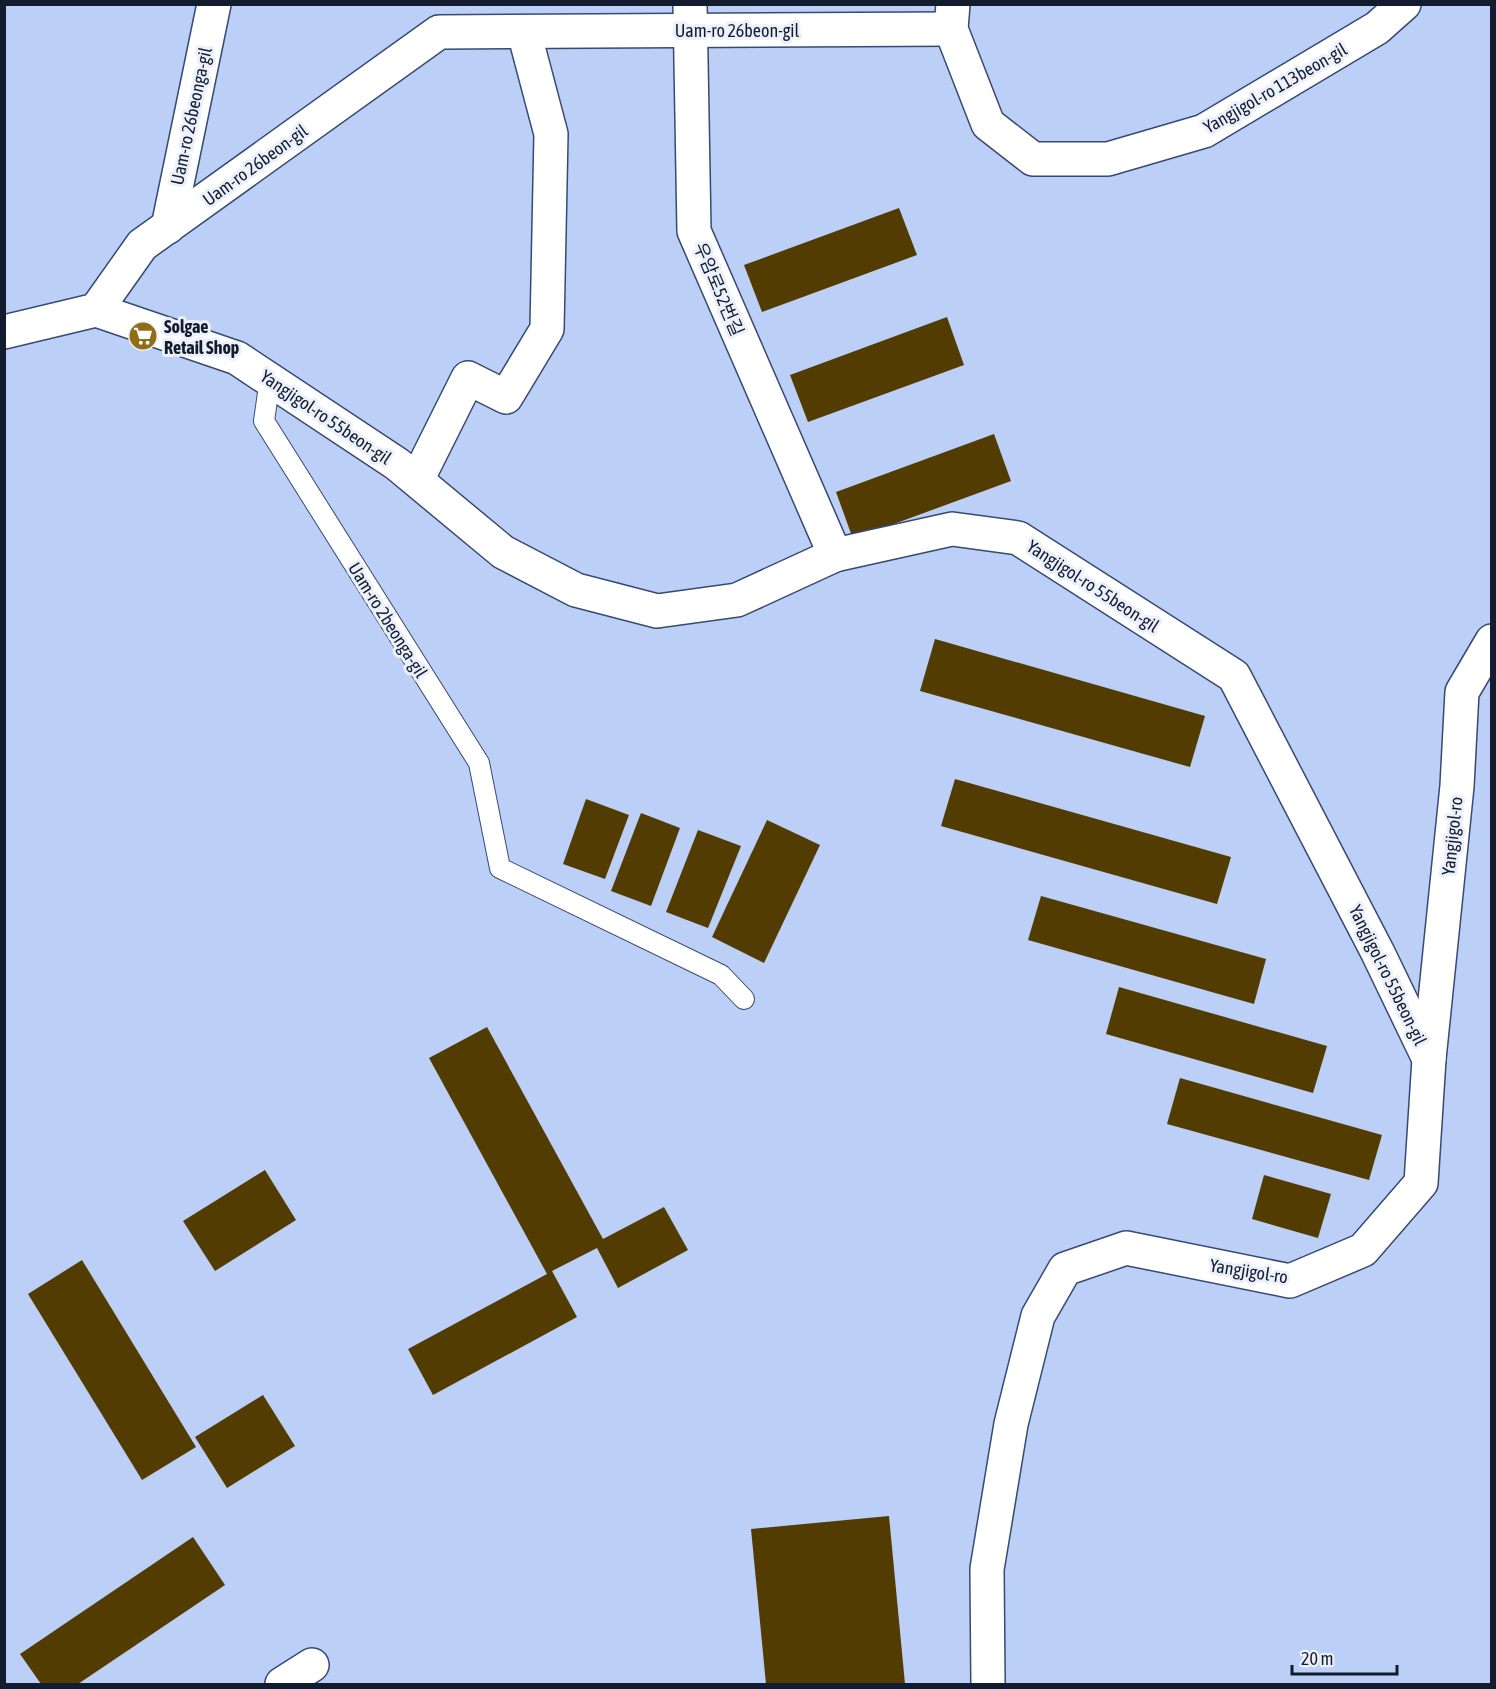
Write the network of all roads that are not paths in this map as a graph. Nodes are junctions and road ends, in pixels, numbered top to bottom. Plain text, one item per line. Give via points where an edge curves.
1 (214, 4) edge
2 (1404, 4) edge
3 (952, 17) edge
4 (690, 18) edge
5 (524, 32) junction
6 (168, 227) junction
7 (96, 310) junction
8 (4, 332) edge
9 (270, 379) junction
10 (417, 480) junction
11 (835, 555) junction
12 (1491, 641) edge
13 (744, 999) dead end
14 (1429, 1059) junction
15 (312, 1665) dead end
16 (282, 1684) edge
17 (988, 1684) edge

1 - 6 street, Uam-ro 26beonga-gil
2 - 3 street, Yangjigol-ro 113beon-gil via 1377,28 1204,131 1108,159 1033,159 988,124
3 - 4 street, Uam-ro 26beon-gil
4 - 5 street, Uam-ro 26beon-gil
4 - 11 street, 우암로52번길 via 694,231
5 - 6 street, Uam-ro 26beon-gil via 439,32
5 - 10 street via 551,134 547,329 506,397 468,378
6 - 7 street, Uam-ro 26beon-gil via 142,245
7 - 8 street
7 - 9 street, Yangjigol-ro 55beon-gil via 237,358
9 - 10 street, Yangjigol-ro 55beon-gil
9 - 13 lane, Uam-ro 2beonga-gil via 264,421 478,763 500,868 721,975
10 - 11 street, Yangjigol-ro 55beon-gil via 503,552 576,590 657,610 737,600
11 - 14 street, Yangjigol-ro 55beon-gil via 952,529 1018,538 1234,676
12 - 14 street, Yangjigol-ro via 1462,692 1457,786
14 - 17 street, Yangjigol-ro via 1421,1183 1363,1250 1290,1281 1126,1248 1065,1269 1038,1316 1011,1424 987,1569
15 - 16 street

